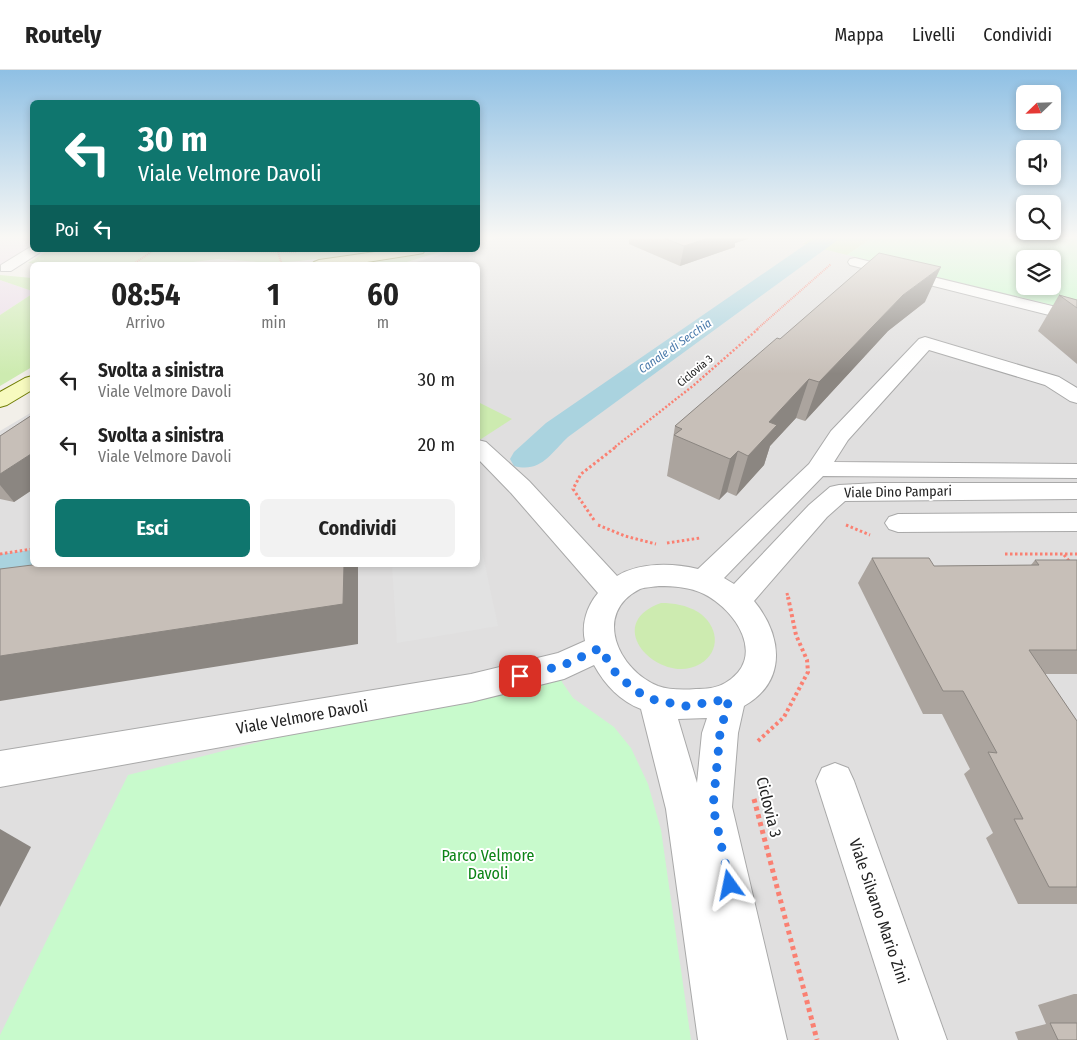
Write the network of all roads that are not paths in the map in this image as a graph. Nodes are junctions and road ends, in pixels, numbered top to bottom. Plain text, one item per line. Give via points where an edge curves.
1 (941, 283) edge
2 (1077, 317) edge
3 (30, 383) edge
4 (1077, 397) edge
5 (0, 401) edge
6 (480, 449) edge
7 (817, 468) junction
8 (1077, 471) edge
9 (1077, 491) edge
10 (1077, 522) edge
11 (898, 523) dead end
12 (704, 582) junction
13 (614, 592) junction
14 (736, 601) junction
15 (600, 648) junction
16 (729, 699) junction
17 (655, 700) junction
18 (0, 769) edge
19 (835, 781) dead end
20 (722, 1040) edge
21 (763, 1040) edge
22 (922, 1040) edge

1 - 2 street
3 - 5 main road
4 - 7 street via 1052,381 924,343 839,436
6 - 13 street via 520,487
7 - 8 street, Viale Dino Pampari
7 - 12 street
9 - 14 street, Viale Dino Pampari via 839,493 818,510
10 - 11 street
12 - 13 street via 678,575 659,575 631,581
12 - 14 street
13 - 15 street via 602,610 597,627
14 - 16 street via 756,626 762,649 760,664 749,684
15 - 17 street via 617,675 638,692
15 - 18 street, Viale Velmore Davoli via 564,665 471,688
16 - 17 street via 686,706
16 - 21 street via 720,733 713,807
17 - 20 street via 685,809
19 - 22 street, Viale Silvano Mario Zini

